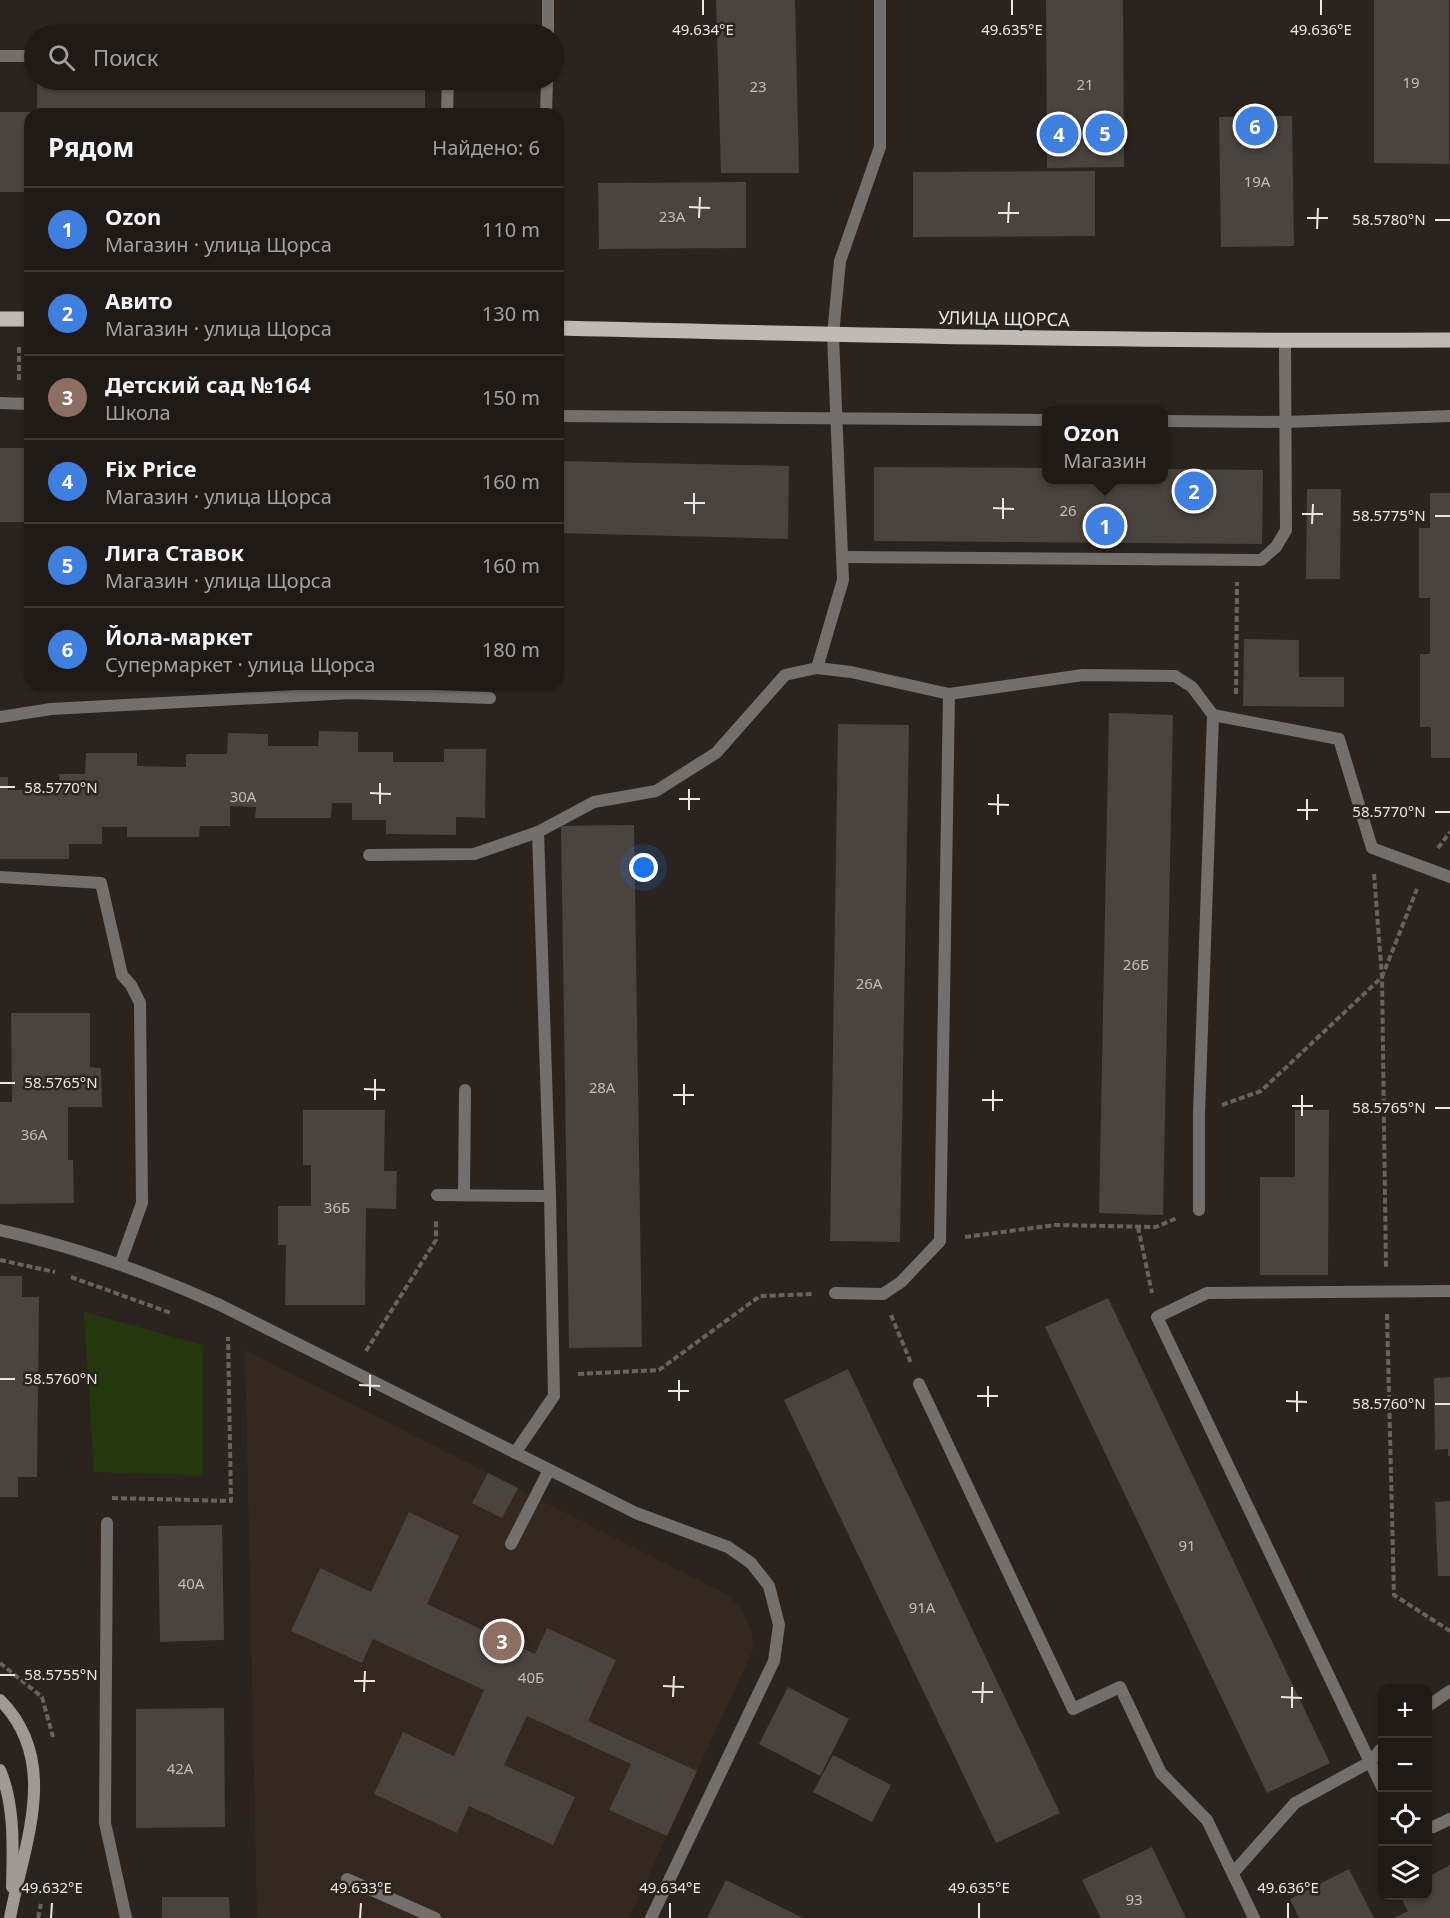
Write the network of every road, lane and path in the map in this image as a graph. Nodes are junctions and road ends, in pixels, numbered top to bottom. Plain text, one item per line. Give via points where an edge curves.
1 (548, 0) edge
2 (880, 0) edge
3 (548, 24) edge
4 (0, 56) edge
5 (24, 56) edge
6 (448, 90) edge
7 (547, 90) edge
8 (447, 108) edge
9 (546, 108) edge
10 (0, 319) edge
11 (24, 319) edge
12 (564, 328) edge
13 (833, 334) junction
14 (1450, 340) edge
15 (1285, 341) junction
16 (19, 342) dead end
17 (0, 403) edge
18 (24, 404) edge
19 (564, 416) edge
20 (1450, 416) edge
21 (836, 419) junction
22 (1042, 420) edge
23 (1168, 421) edge
24 (1286, 422) junction
25 (843, 557) junction
26 (1238, 560) junction
27 (817, 668) junction
28 (322, 690) edge
29 (379, 690) edge
30 (949, 694) junction
31 (490, 698) dead end
32 (1213, 715) junction
33 (0, 717) edge
34 (1236, 719) junction
35 (538, 832) junction
36 (1450, 832) edge
37 (1372, 848) junction
38 (369, 855) dead end
39 (1425, 868) junction
40 (1450, 877) edge
41 (0, 878) edge
42 (1382, 977) junction
43 (465, 1090) dead end
44 (1199, 1114) junction
45 (437, 1195) joint
46 (464, 1195) junction
47 (550, 1196) junction
48 (1199, 1210) joint
49 (1138, 1227) junction
50 (0, 1230) edge
51 (940, 1241) junction
52 (120, 1264) junction
53 (1387, 1291) junction
54 (1450, 1291) edge
55 (835, 1293) joint
56 (883, 1294) junction
57 (1157, 1317) junction
58 (228, 1334) dead end
59 (353, 1371) junction
60 (554, 1375) junction
61 (919, 1384) joint
62 (515, 1453) junction
63 (549, 1470) junction
64 (107, 1523) joint
65 (511, 1544) dead end
66 (1450, 1631) edge
67 (1450, 1691) edge
68 (0, 1700) edge
69 (1432, 1703) edge
70 (1378, 1753) edge
71 (1370, 1762) junction
72 (0, 1770) edge
73 (1378, 1777) edge
74 (1450, 1819) edge
75 (1432, 1827) edge
76 (1233, 1873) junction
77 (348, 1879) dead end
78 (11, 1912) edge
79 (126, 1918) edge
80 (435, 1918) edge
81 (651, 1918) edge
82 (1254, 1918) edge

1 - 3 lane
2 - 13 lane via 880,147 840,261
4 - 5 lane
6 - 8 lane
7 - 9 lane
10 - 11 main road
12 - 13 main road, УЛИЦА ЩОРСА
13 - 15 main road, УЛИЦА ЩОРСА
13 - 21 lane
14 - 15 main road, УЛИЦА ЩОРСА
15 - 24 lane
16 - 18 path
17 - 18 lane
19 - 21 lane
20 - 24 lane
21 - 22 lane
21 - 25 lane
23 - 24 lane
24 - 26 lane via 1286,530 1262,560
25 - 26 lane
25 - 27 lane via 843,580
26 - 34 path
27 - 30 lane
27 - 35 lane via 785,675 716,753 656,791 594,802
28 - 33 lane via 51,709
29 - 31 lane
30 - 32 lane via 1083,675 1175,676 1192,687
30 - 51 lane
32 - 34 lane
32 - 44 lane
34 - 37 lane via 1339,739
35 - 38 lane via 474,854
35 - 47 lane
36 - 39 path
37 - 39 lane
37 - 42 path
39 - 40 lane
39 - 42 path
41 - 52 lane via 102,883 122,975 141,1003 142,1203
42 - 44 path via 1261,1091
42 - 53 path
43 - 46 lane
44 - 48 lane
45 - 46 lane
45 - 59 path via 436,1240
46 - 47 lane
47 - 60 lane
48 - 49 path via 1156,1227
49 - 51 path via 1055,1225
49 - 57 path
50 - 52 lane
51 - 56 lane via 901,1282
52 - 59 lane via 220,1305
53 - 54 lane
53 - 57 lane via 1207,1293
53 - 66 path via 1394,1595
55 - 56 lane
55 - 60 path via 760,1296 659,1370
56 - 61 path
57 - 71 lane
58 - 64 path via 231,1501 106,1497
59 - 62 lane
60 - 62 lane via 554,1396
61 - 76 lane via 1073,1709 1120,1687 1161,1773 1207,1820
62 - 63 lane
63 - 65 lane
63 - 81 lane via 636,1513 728,1547 751,1563 769,1586 778,1624 774,1660
64 - 79 lane via 105,1823
67 - 69 lane
68 - 78 main road via 16,1719 34,1767 28,1845
70 - 71 lane
71 - 73 lane
71 - 76 lane via 1295,1803
72 - 78 main road via 8,1795 13,1853
74 - 75 lane
76 - 82 lane
77 - 80 lane

